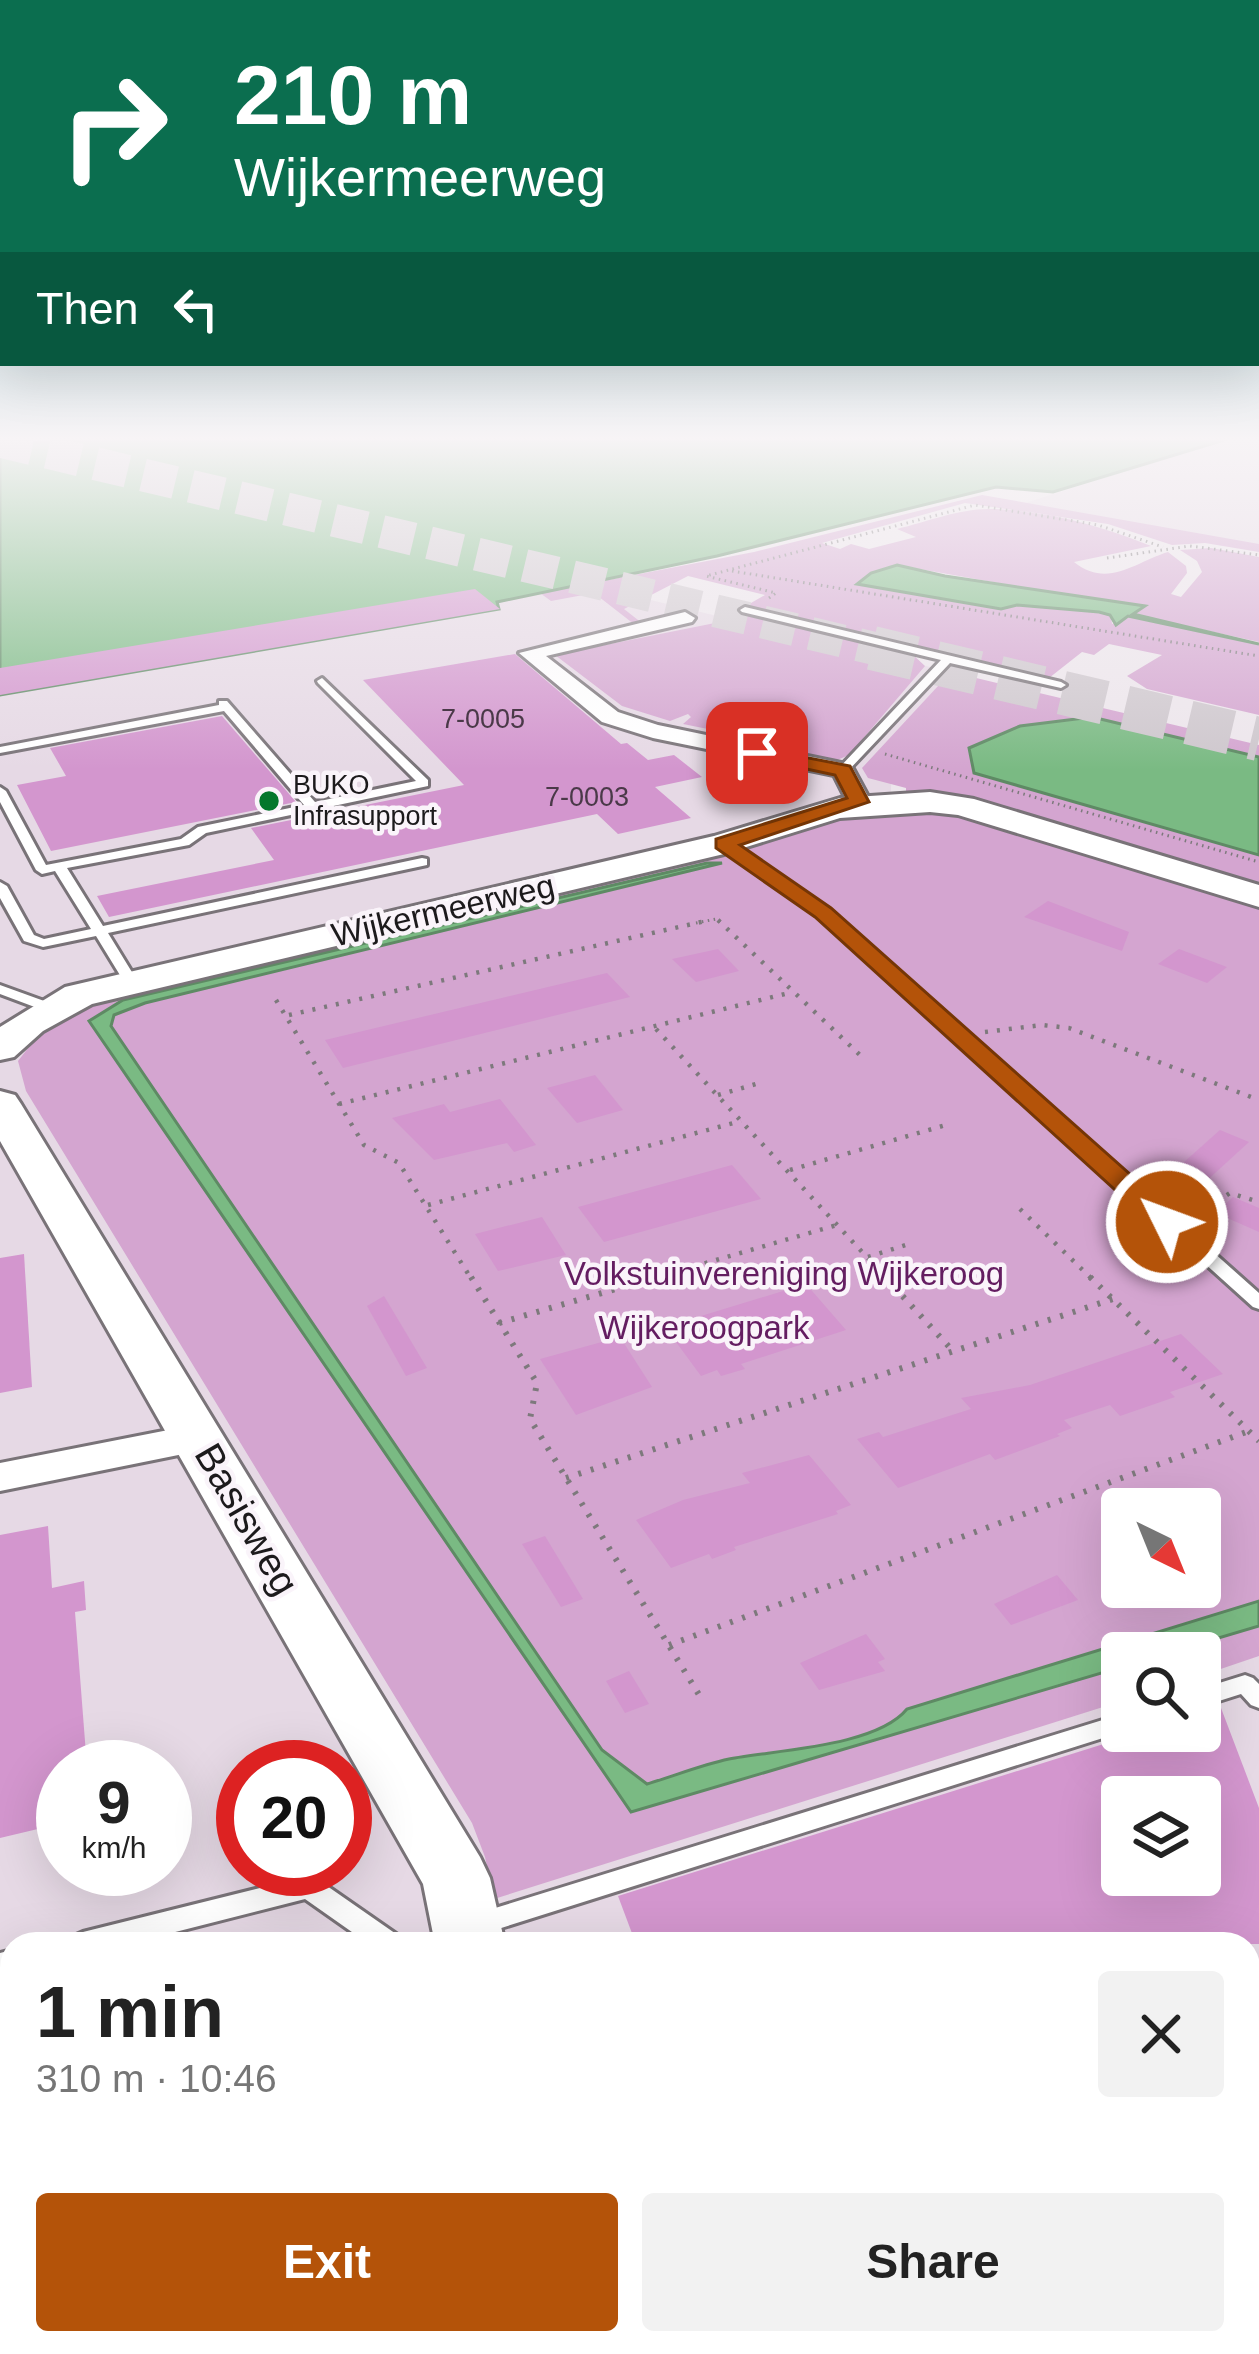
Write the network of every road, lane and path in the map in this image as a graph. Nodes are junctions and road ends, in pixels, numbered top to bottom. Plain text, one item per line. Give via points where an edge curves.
1 (803, 550) edge
2 (1148, 550) edge
3 (1107, 558) dead end
4 (726, 570) junction
5 (745, 610) joint
6 (685, 618) dead end
7 (1259, 656) edge
8 (948, 659) junction
9 (322, 682) dead end
10 (1061, 685) dead end
11 (862, 749) junction
12 (0, 750) edge
13 (843, 770) junction
14 (0, 791) edge
15 (859, 802) junction
16 (312, 807) junction
17 (724, 844) junction
18 (422, 862) dead end
19 (1259, 862) edge
20 (59, 866) junction
21 (0, 886) edge
22 (1259, 896) edge
23 (100, 932) junction
24 (131, 982) junction
25 (0, 989) edge
26 (793, 992) junction
27 (277, 1000) dead end
28 (286, 1016) junction
29 (27, 1026) edge
30 (654, 1027) junction
31 (980, 1033) dead end
32 (860, 1055) dead end
33 (756, 1084) dead end
34 (718, 1095) junction
35 (1254, 1098) dead end
36 (0, 1104) edge
37 (339, 1104) junction
38 (741, 1120) junction
39 (946, 1125) dead end
40 (788, 1171) junction
41 (1175, 1179) dead end
42 (1258, 1204) edge
43 (426, 1206) junction
44 (1020, 1209) dead end
45 (837, 1225) junction
46 (912, 1243) dead end
47 (868, 1257) junction
48 (1113, 1299) junction
49 (1259, 1304) edge
50 (499, 1323) junction
51 (953, 1351) junction
52 (1249, 1431) junction
53 (200, 1438) junction
54 (1259, 1441) edge
55 (0, 1477) edge
56 (566, 1478) junction
57 (669, 1645) junction
58 (1221, 1691) edge
59 (701, 1698) dead end
60 (1259, 1699) edge
61 (1101, 1730) edge
62 (130, 1932) edge
63 (373, 1932) edge
64 (467, 1932) edge
65 (480, 1932) edge

1 - 4 path
2 - 3 path
4 - 5 path via 706,576 776,593
4 - 7 path
5 - 8 lane
6 - 13 street via 529,653 610,717
8 - 10 lane
8 - 11 lane
9 - 16 lane via 424,783
11 - 13 lane
11 - 19 path
12 - 16 lane via 225,705
13 - 15 street
14 - 20 lane via 41,870
15 - 17 street, Wijkermeerweg
15 - 22 street, Wijkermeerweg via 962,806
16 - 20 lane
17 - 24 street, Wijkermeerweg
17 - 49 lane via 823,912
18 - 23 lane
20 - 23 lane
21 - 23 lane via 29,938 43,943
23 - 24 lane
24 - 29 street, Wijkermeerweg via 79,994
25 - 29 lane
26 - 28 path via 716,919
26 - 30 path
26 - 32 path
27 - 28 path
28 - 37 path
30 - 34 path
30 - 37 path
31 - 35 path via 1069,1028
33 - 34 path
34 - 38 path
36 - 53 street, Basisweg
37 - 43 path via 364,1145 399,1163
38 - 40 path
38 - 43 path
39 - 40 path
40 - 45 path
41 - 42 path
43 - 50 path
44 - 48 path
45 - 47 path
45 - 50 path
46 - 47 path
47 - 51 path
48 - 51 path
48 - 52 path
50 - 56 path via 537,1383 530,1419
51 - 56 path
52 - 54 path
52 - 57 path
53 - 55 street
53 - 64 street, Basisweg via 456,1878
56 - 57 path
57 - 59 path
58 - 60 lane via 1245,1684
61 - 65 lane
62 - 63 lane via 308,1887

